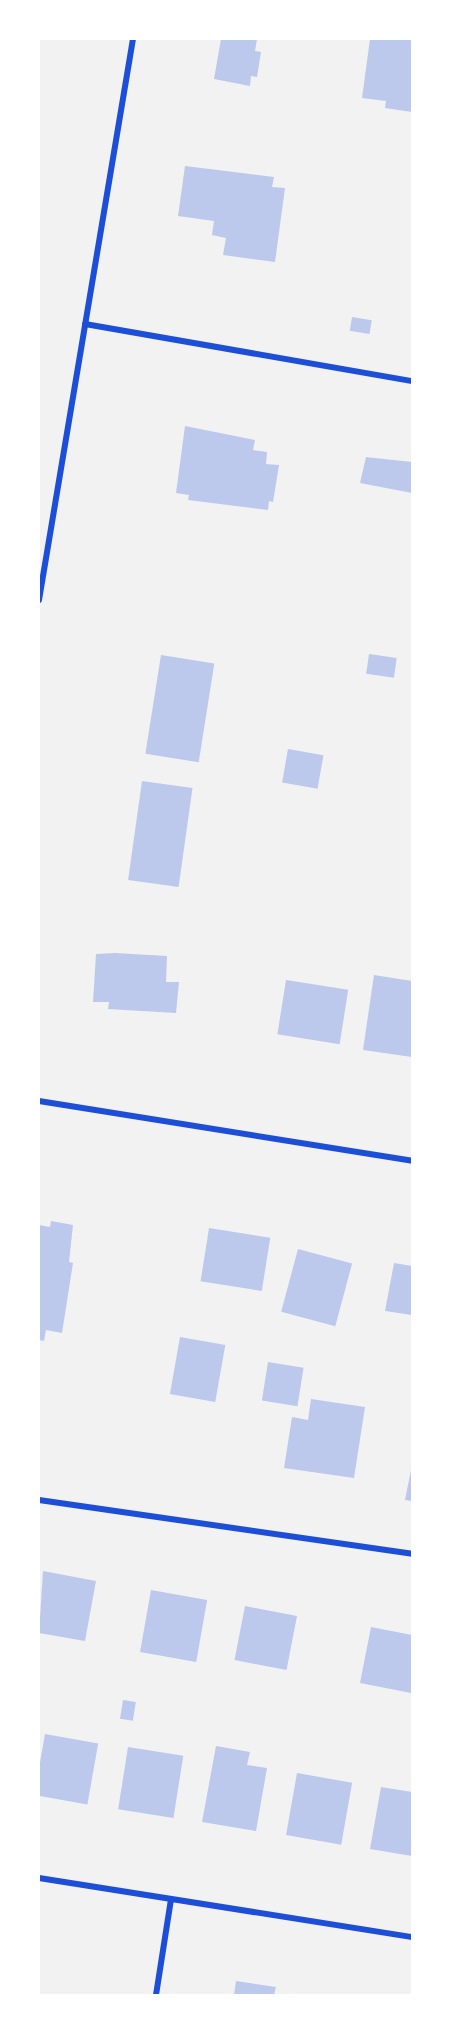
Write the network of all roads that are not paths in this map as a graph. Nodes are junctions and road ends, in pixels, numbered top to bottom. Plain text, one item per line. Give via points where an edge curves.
1 (133, 39) edge
2 (85, 324) junction
3 (412, 381) edge
4 (39, 600) edge
5 (39, 1101) edge
6 (412, 1161) edge
7 (39, 1500) edge
8 (412, 1554) edge
9 (39, 1878) edge
10 (171, 1899) junction
11 (412, 1937) edge
12 (156, 1995) edge

1 - 2 street
2 - 3 street
2 - 4 street
5 - 6 street
7 - 8 street
9 - 10 street
10 - 11 street
10 - 12 street

